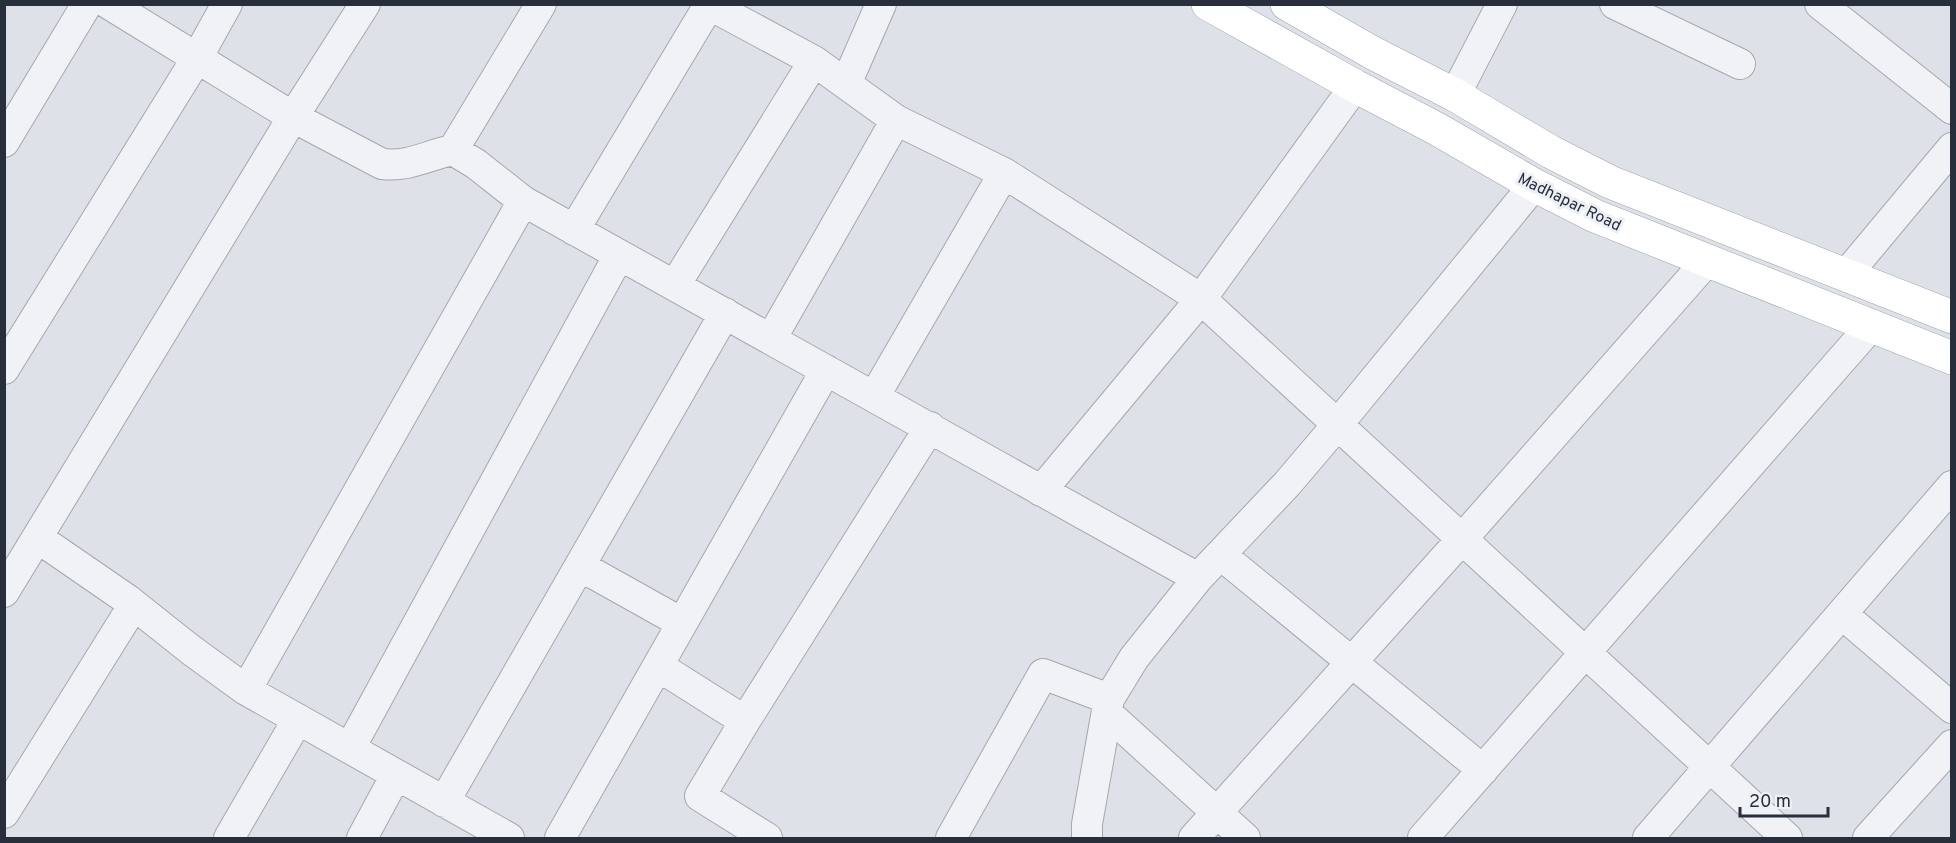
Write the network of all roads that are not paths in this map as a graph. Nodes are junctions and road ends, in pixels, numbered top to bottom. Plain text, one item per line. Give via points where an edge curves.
1 (87, 4) edge
2 (109, 4) edge
3 (227, 4) edge
4 (365, 4) edge
5 (541, 4) edge
6 (881, 4) edge
7 (1208, 4) edge
8 (1502, 4) edge
9 (1615, 4) edge
10 (1820, 4) edge
11 (708, 5) edge
12 (1308, 9) edge
13 (197, 58) junction
14 (814, 61) junction
15 (1740, 64) dead end
16 (846, 84) junction
17 (1355, 86) junction
18 (1455, 95) junction
19 (1952, 109) edge
20 (293, 117) junction
21 (896, 120) junction
22 (4, 142) edge
23 (1952, 148) edge
24 (453, 150) junction
25 (1004, 172) junction
26 (1534, 185) junction
27 (523, 201) junction
28 (574, 230) junction
29 (620, 255) junction
30 (1707, 261) junction
31 (1846, 275) junction
32 (675, 285) junction
33 (1201, 299) junction
34 (725, 313) junction
35 (1952, 317) edge
36 (1871, 326) junction
37 (771, 339) junction
38 (1952, 358) edge
39 (4, 369) edge
40 (826, 370) junction
41 (874, 397) junction
42 (1338, 424) junction
43 (930, 427) junction
44 (1952, 486) edge
45 (1041, 491) junction
46 (38, 538) junction
47 (1462, 539) junction
48 (1221, 555) junction
49 (580, 566) junction
50 (1198, 578) junction
51 (4, 592) edge
52 (134, 606) junction
53 (1842, 614) junction
54 (682, 622) junction
55 (1585, 653) junction
56 (1352, 662) junction
57 (658, 666) junction
58 (246, 690) junction
59 (1108, 706) junction
60 (1952, 708) edge
61 (298, 719) junction
62 (745, 721) junction
63 (1952, 745) edge
64 (350, 748) junction
65 (1710, 768) junction
66 (1482, 770) junction
67 (396, 775) junction
68 (444, 802) junction
69 (4, 813) edge
70 (1217, 813) junction
71 (750, 834) edge
72 (496, 835) edge
73 (229, 838) edge
74 (362, 838) edge
75 (560, 838) edge
76 (951, 838) edge
77 (1086, 838) edge
78 (1194, 838) edge
79 (1245, 838) edge
80 (1423, 838) edge
81 (1648, 838) edge
82 (1786, 838) edge
83 (1868, 838) edge

1 - 22 street
2 - 13 street
3 - 13 street
4 - 20 street
5 - 24 street
6 - 16 street
7 - 17 main road, Madhapar Road
8 - 18 street
9 - 15 street
10 - 19 street
11 - 14 street
11 - 28 street
12 - 18 main road via 1373,53
13 - 20 street
13 - 39 street
14 - 16 street
14 - 32 street
16 - 21 street
17 - 26 main road, Madhapar Road
17 - 33 street
18 - 31 main road via 1610,182
20 - 24 street via 382,164 408,164
20 - 46 street
21 - 25 street
21 - 37 street
23 - 31 street
24 - 27 street
25 - 33 street
25 - 41 street
26 - 30 main road, Madhapar Road via 1594,216
26 - 42 street
27 - 28 street
27 - 58 street
28 - 29 street
29 - 32 street
29 - 64 street
30 - 36 main road, Madhapar Road
30 - 47 street
31 - 35 main road
32 - 34 street
33 - 42 street
33 - 45 street
34 - 37 street
34 - 49 street
36 - 38 main road, Madhapar Road
36 - 55 street
37 - 40 street
40 - 41 street
40 - 54 street
41 - 43 street
42 - 47 street
42 - 48 street
43 - 45 street
43 - 62 street
44 - 53 street
45 - 50 street
46 - 51 street
46 - 52 street
47 - 55 street
47 - 56 street
48 - 50 street
48 - 56 street
49 - 54 street
49 - 68 street
50 - 59 street via 1134,658
52 - 58 street
52 - 69 street
53 - 60 street
53 - 65 street
54 - 57 street
55 - 65 street
55 - 66 street
56 - 66 street
56 - 70 street
57 - 62 street
57 - 75 street
58 - 61 street
59 - 70 street
59 - 76 street via 1043,674
59 - 77 street
61 - 64 street
61 - 73 street
62 - 71 street via 700,796
63 - 83 street
64 - 67 street
65 - 81 street
65 - 82 street
66 - 80 street
67 - 68 street
67 - 74 street
68 - 72 street
70 - 78 street
70 - 79 street

